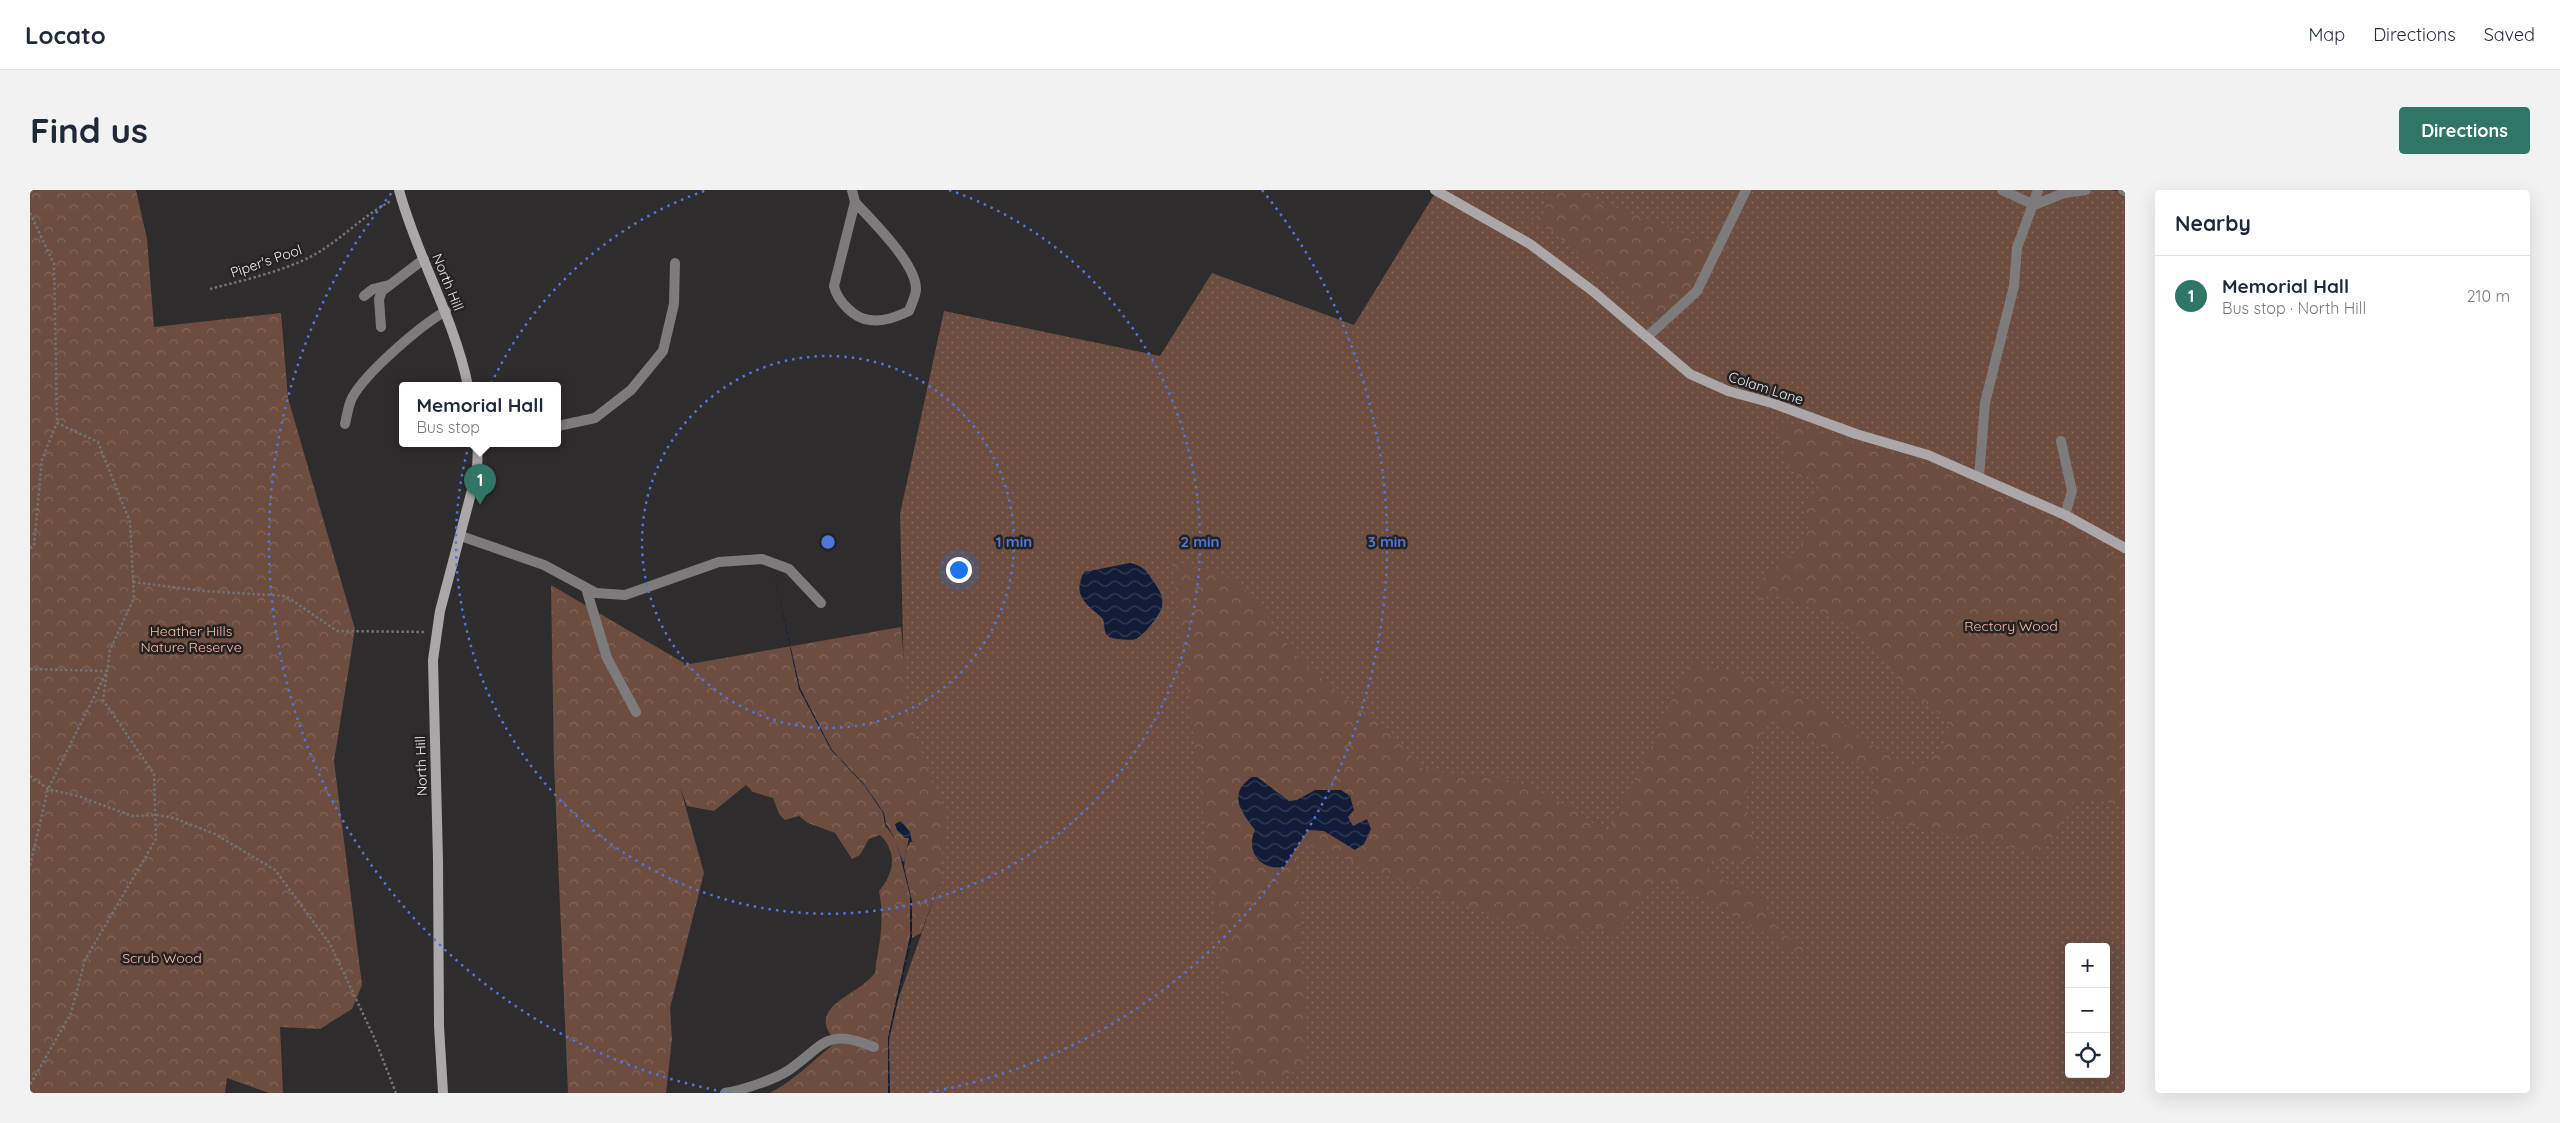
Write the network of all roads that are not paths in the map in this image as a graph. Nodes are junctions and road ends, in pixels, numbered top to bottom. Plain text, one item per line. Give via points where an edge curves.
1 (852, 190) edge
2 (1435, 190) edge
3 (1746, 190) edge
4 (2002, 190) edge
5 (2038, 190) edge
6 (2086, 190) edge
7 (400, 194) edge
8 (854, 202) junction
9 (2034, 204) junction
10 (424, 259) junction
11 (674, 263) dead end
12 (390, 285) junction
13 (364, 296) dead end
14 (446, 311) junction
15 (381, 328) dead end
16 (1647, 337) junction
17 (467, 382) edge
18 (345, 424) dead end
19 (561, 425) edge
20 (2061, 441) dead end
21 (478, 447) edge
22 (1979, 477) junction
23 (2065, 514) junction
24 (461, 536) junction
25 (2125, 548) edge
26 (586, 588) junction
27 (821, 603) dead end
28 (636, 712) dead end
29 (874, 1047) dead end
30 (443, 1093) edge
31 (725, 1093) edge

1 - 8 street
2 - 16 street, Colam Lane via 1530,244
3 - 16 street via 1697,291
4 - 9 street
5 - 9 street
6 - 9 street via 2064,193
7 - 10 street, North Hill
8 - 8 street via 896,248 916,289 908,311 894,318 868,320 836,296 834,286
9 - 22 street via 2017,248 2014,286 1984,403
10 - 12 street
10 - 14 street, North Hill
11 - 19 street via 674,304 663,350 631,390 595,418
12 - 13 street via 373,289
12 - 15 street via 379,298
14 - 17 street, North Hill
14 - 18 street via 390,356 358,389
16 - 22 street, Colam Lane via 1690,374 1728,391 1928,455
20 - 23 street via 2072,491
21 - 24 street, North Hill via 477,471
22 - 23 street, Colam Lane
23 - 25 street, Colam Lane
24 - 26 street via 544,565
24 - 30 street, North Hill via 436,632 432,698 438,860 438,1026
26 - 27 street via 596,593 625,595 719,562 762,559 789,569
26 - 28 street via 607,658
29 - 31 street via 856,1040 835,1039 818,1045 788,1070 742,1090

